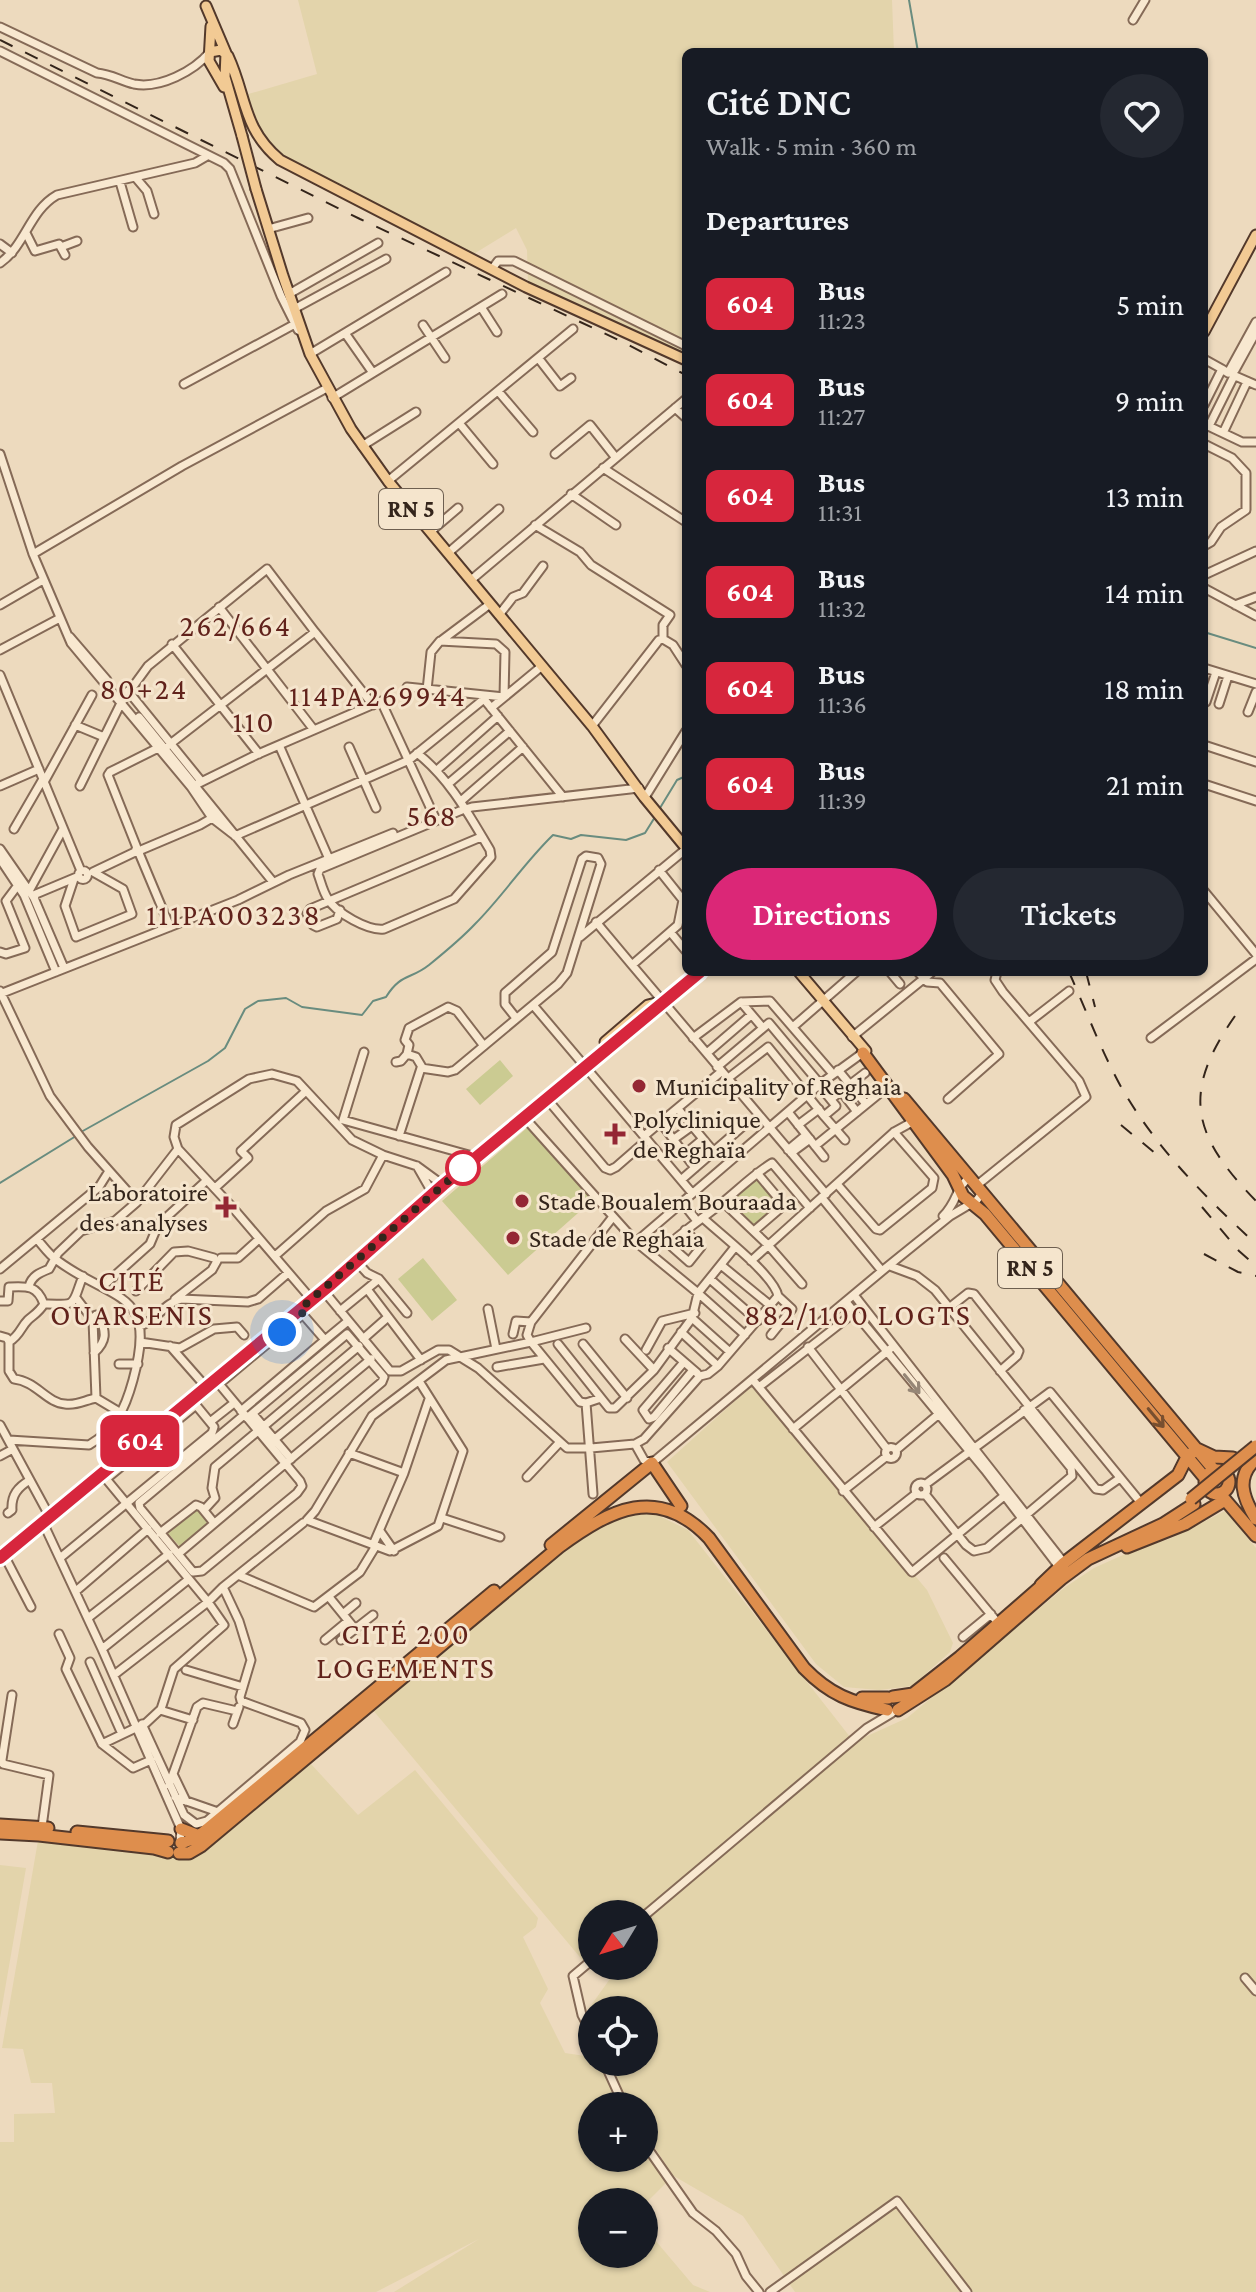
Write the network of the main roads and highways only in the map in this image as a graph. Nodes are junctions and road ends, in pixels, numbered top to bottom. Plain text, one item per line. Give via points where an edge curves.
1 (206, 3) edge
2 (210, 52) junction
3 (226, 53) junction
4 (211, 67) junction
5 (225, 69) junction
6 (235, 77) junction
7 (234, 108) junction
8 (1253, 238) edge
9 (1208, 315) edge
10 (1208, 324) edge
11 (682, 358) edge
12 (669, 824) junction
13 (682, 835) edge
14 (682, 843) edge
15 (695, 976) edge
16 (802, 976) edge
17 (865, 1052) joint
18 (957, 1172) junction
19 (1256, 1443) edge
20 (1192, 1453) junction
21 (1233, 1458) junction
22 (1254, 1458) edge
23 (1209, 1472) junction
24 (1178, 1475) junction
25 (1226, 1492) junction
26 (1192, 1502) junction
27 (681, 1506) junction
28 (1240, 1510) junction
29 (1256, 1520) edge
30 (569, 1530) junction
31 (1256, 1536) edge
32 (2, 1557) edge
33 (1037, 1595) junction
34 (891, 1706) junction
35 (0, 1825) edge
36 (0, 1833) edge
37 (176, 1840) junction

1 - 2 main road, RN 5
1 - 3 main road, RN 5
2 - 3 main road
2 - 4 main road, RN 5
3 - 5 main road, RN 5
3 - 6 main road
4 - 5 main road
4 - 7 main road, RN 5
5 - 6 main road
5 - 7 main road, RN 5
6 - 11 main road via 252,127 280,160 492,269
7 - 12 main road, RN 5, bridge via 289,294 329,393 388,481
8 - 9 main road
8 - 10 main road
12 - 13 main road, RN 5
12 - 14 main road, RN 5
15 - 32 main road via 663,1002 648,1005 301,1312
16 - 17 main road, RN 5
17 - 18 highway, RN 5
18 - 20 highway, RN 5 via 976,1186
18 -> 20 highway, RN 5 via 959,1190
19 - 21 highway
19 - 26 highway, bridge
20 - 21 highway
20 - 23 highway, RN 5
20 - 24 highway
21 - 23 highway
22 - 25 highway
22 - 26 highway, bridge
22 - 29 highway via 1242,1490
23 - 24 highway
23 - 25 highway via 1228,1476
23 - 25 highway via 1209,1492
24 - 33 highway via 1062,1565
25 - 28 highway
25 - 33 highway via 1185,1524 1097,1560
26 - 33 highway via 1085,1555
27 - 30 highway via 636,1500
27 - 30 highway via 652,1463
27 - 34 highway via 710,1529 822,1677 839,1690
28 - 29 highway
28 - 31 highway
30 - 37 highway via 199,1836
33 - 34 highway via 994,1619 913,1694
33 - 34 highway via 938,1685
34 - 37 highway via 845,1699 816,1680 694,1522 661,1507 626,1509 589,1525 559,1547 201,1846 189,1853
35 - 37 highway
36 - 37 highway via 154,1848

